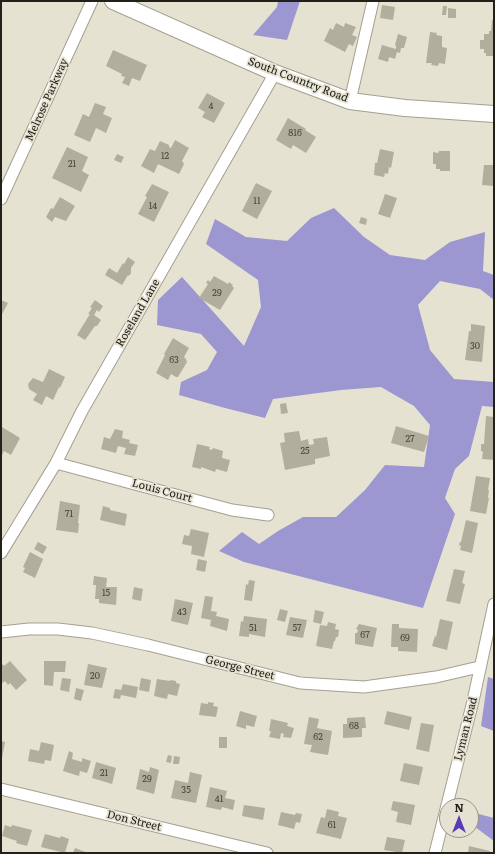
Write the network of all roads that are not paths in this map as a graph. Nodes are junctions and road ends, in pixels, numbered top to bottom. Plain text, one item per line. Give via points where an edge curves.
1 (92, 1) edge
2 (373, 1) edge
3 (118, 2) edge
4 (275, 73) junction
5 (350, 101) junction
6 (494, 114) edge
7 (1, 199) edge
8 (56, 463) junction
9 (268, 515) dead end
10 (1, 553) edge
11 (494, 604) edge
12 (1, 632) edge
13 (480, 667) junction
14 (1, 789) edge
15 (267, 853) edge
16 (435, 853) edge

1 - 7 street, Melrose Parkway
2 - 5 street
3 - 4 main road, South Country Road
4 - 5 main road, South Country Road
4 - 8 street, Roseland Lane via 82,411
5 - 6 main road, South Country Road via 405,108
8 - 9 street, Louis Court via 232,510
8 - 10 street, Roseland Lane
11 - 13 street, Lyman Road
12 - 13 street, George Street via 58,629 92,633 300,683 364,687 436,677
13 - 16 street, Lyman Road
14 - 15 street, Don Street

